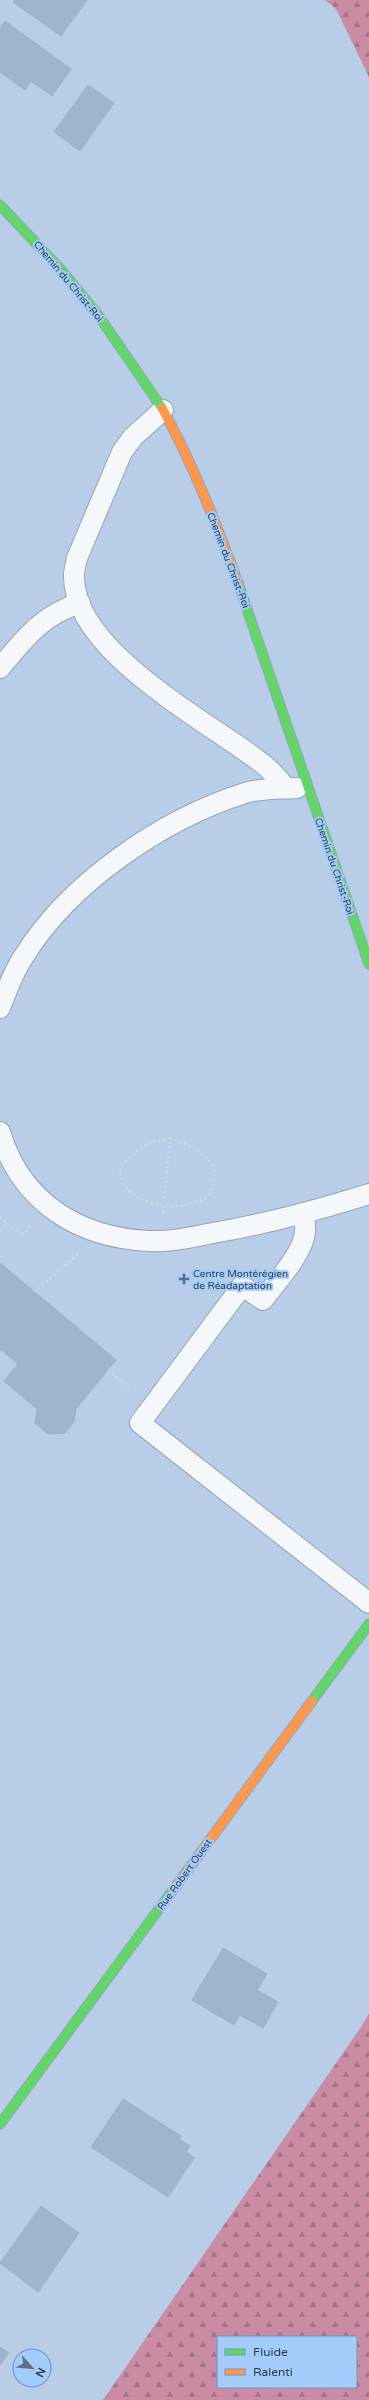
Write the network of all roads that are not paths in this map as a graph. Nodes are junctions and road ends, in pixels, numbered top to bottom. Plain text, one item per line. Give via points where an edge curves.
1 (0, 205) edge
2 (163, 410) junction
3 (80, 603) junction
4 (0, 668) edge
5 (307, 787) junction
6 (286, 788) junction
7 (369, 964) edge
8 (4, 985) edge
9 (0, 1008) edge
10 (0, 1132) edge
11 (369, 1194) edge
12 (303, 1213) junction
13 (369, 1603) edge
14 (369, 1624) edge
15 (0, 2124) edge

1 - 2 street, Chemin du Christ-Roi via 62,271 98,315
2 - 3 lane via 133,437 122,452 98,507 77,558 74,575
2 - 5 street, Chemin du Christ-Roi via 218,528
3 - 4 lane via 61,609 48,617 33,630
3 - 6 lane via 101,642 120,660 265,765
5 - 6 lane
5 - 7 street, Chemin du Christ-Roi
6 - 8 lane via 247,793 210,807 176,823 128,852 63,906 23,956
8 - 9 lane
10 - 12 lane via 7,1155 17,1173 46,1206 89,1230 150,1241 182,1239 251,1227
11 - 12 lane
12 - 13 lane via 303,1241 263,1300 242,1286 140,1423
14 - 15 street, Rue Robert Ouest

